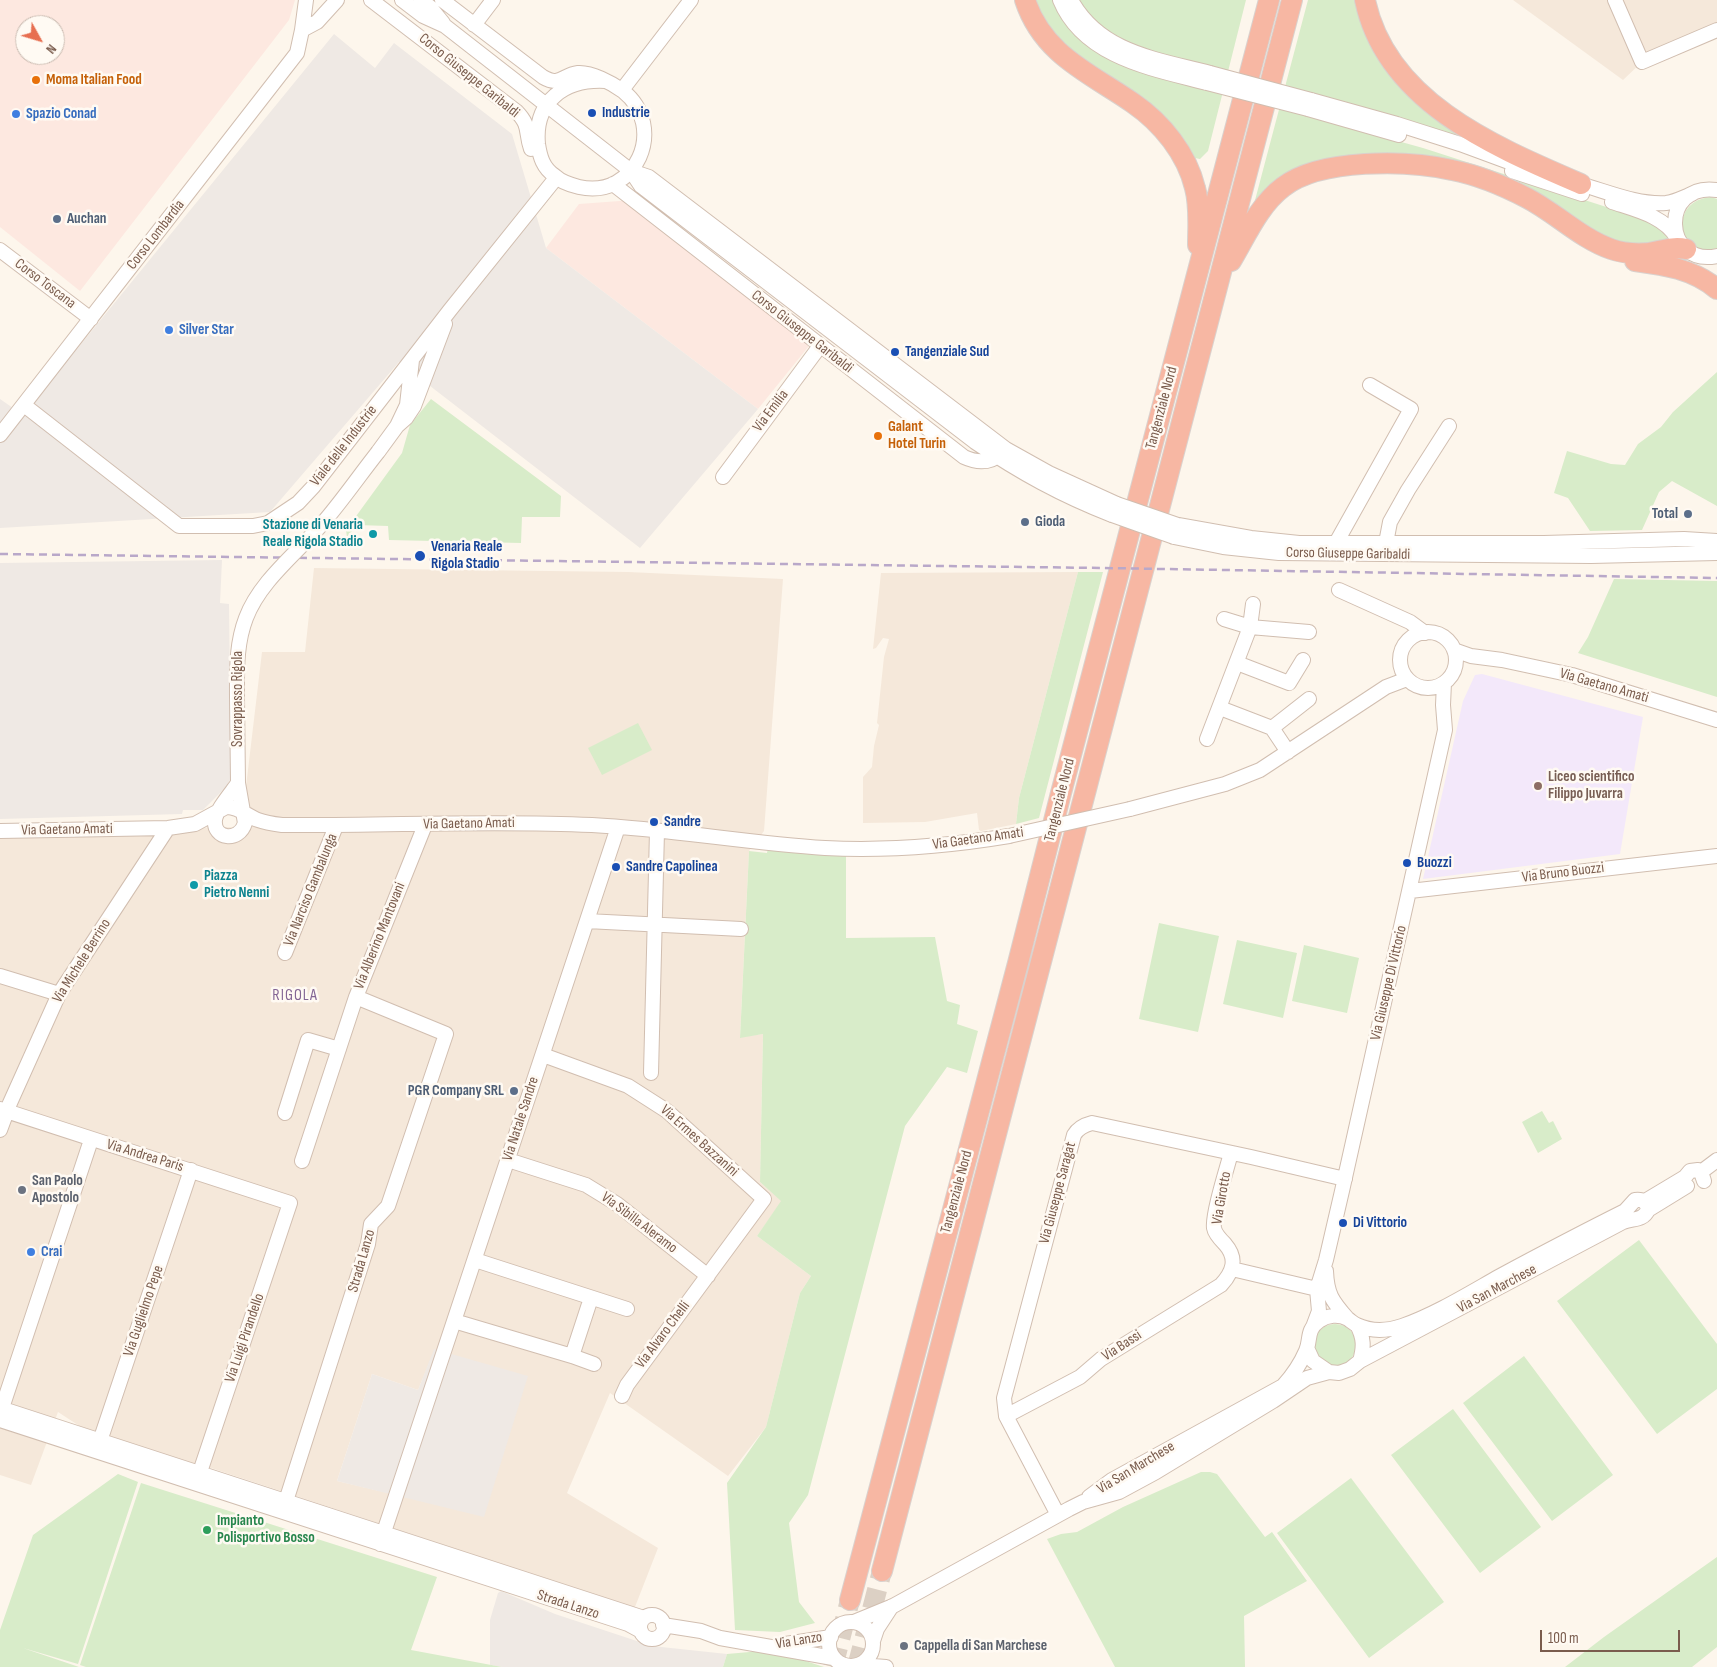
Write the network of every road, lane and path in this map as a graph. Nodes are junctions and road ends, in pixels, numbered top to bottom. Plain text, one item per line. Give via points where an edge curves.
1 (306, 0) edge
2 (337, 0) edge
3 (371, 0) edge
4 (402, 0) edge
5 (422, 0) edge
6 (442, 0) edge
7 (493, 0) edge
8 (691, 0) edge
9 (1025, 0) edge
10 (1060, 0) edge
11 (1071, 0) edge
12 (1258, 0) edge
13 (1269, 0) edge
14 (1292, 0) edge
15 (1365, 0) edge
16 (1615, 0) edge
17 (474, 25) junction
18 (445, 26) junction
19 (302, 30) junction
20 (1717, 30) edge
21 (1259, 35) junction
22 (1208, 78) junction
23 (604, 82) junction
24 (622, 90) junction
25 (547, 104) junction
26 (1309, 105) junction
27 (545, 168) junction
28 (631, 171) junction
29 (556, 178) junction
30 (613, 184) junction
31 (1581, 184) junction
32 (1717, 190) edge
33 (1692, 194) junction
34 (1573, 228) junction
35 (1686, 247) junction
36 (0, 250) edge
37 (1717, 256) edge
38 (1717, 268) edge
39 (1198, 272) junction
40 (1219, 282) junction
41 (1717, 289) edge
42 (450, 310) junction
43 (90, 319) junction
44 (820, 346) junction
45 (412, 360) junction
46 (1370, 385) dead end
47 (24, 405) junction
48 (404, 412) junction
49 (363, 423) junction
50 (397, 426) junction
51 (1449, 426) dead end
52 (0, 436) edge
53 (378, 452) joint
54 (1002, 453) junction
55 (723, 476) dead end
56 (1176, 531) junction
57 (1717, 542) edge
58 (1336, 543) junction
59 (1386, 543) junction
60 (1717, 553) edge
61 (1339, 590) dead end
62 (1253, 604) dead end
63 (1224, 619) dead end
64 (1250, 627) junction
65 (1309, 632) dead end
66 (1418, 635) junction
67 (1454, 650) junction
68 (1489, 659) junction
69 (1303, 660) dead end
70 (1237, 663) junction
71 (1404, 674) junction
72 (1448, 677) junction
73 (1429, 688) junction
74 (1309, 699) dead end
75 (1443, 705) junction
76 (1220, 708) junction
77 (1717, 720) edge
78 (1272, 728) junction
79 (1207, 739) dead end
80 (1288, 752) junction
81 (238, 783) junction
82 (220, 811) junction
83 (243, 814) junction
84 (195, 824) junction
85 (425, 825) junction
86 (282, 826) junction
87 (336, 826) junction
88 (618, 827) junction
89 (168, 828) junction
90 (218, 829) junction
91 (0, 831) edge
92 (657, 831) junction
93 (240, 832) junction
94 (1717, 856) edge
95 (1410, 891) junction
96 (587, 921) junction
97 (654, 925) junction
98 (741, 929) dead end
99 (285, 953) dead end
100 (0, 976) edge
101 (59, 994) junction
102 (356, 997) junction
103 (339, 1049) junction
104 (542, 1054) junction
105 (651, 1073) dead end
106 (3, 1111) edge
107 (285, 1113) dead end
108 (0, 1130) edge
109 (91, 1140) junction
110 (1231, 1152) junction
111 (508, 1160) junction
112 (1717, 1160) edge
113 (302, 1161) dead end
114 (191, 1170) junction
115 (1717, 1173) edge
116 (1703, 1177) junction
117 (1345, 1179) junction
118 (290, 1203) joint
119 (1632, 1212) junction
120 (475, 1260) junction
121 (1326, 1260) junction
122 (1232, 1269) junction
123 (708, 1276) junction
124 (1317, 1289) junction
125 (591, 1298) junction
126 (627, 1310) dead end
127 (454, 1320) junction
128 (1352, 1322) junction
129 (1313, 1326) junction
130 (1307, 1348) junction
131 (572, 1356) junction
132 (1360, 1361) junction
133 (594, 1364) dead end
134 (1329, 1372) junction
135 (622, 1396) dead end
136 (1, 1412) edge
137 (1006, 1416) junction
138 (99, 1445) junction
139 (200, 1472) junction
140 (286, 1501) junction
141 (1083, 1502) junction
142 (1058, 1514) junction
143 (382, 1538) junction
144 (882, 1571) tunnel mouth
145 (850, 1600) tunnel mouth
146 (893, 1606) junction
147 (854, 1622) junction
148 (643, 1624) junction
149 (662, 1630) junction
150 (831, 1637) junction
151 (768, 1646) junction
152 (873, 1647) junction
153 (833, 1658) junction
154 (860, 1665) junction
155 (886, 1667) edge
156 (890, 1667) edge

1 - 19 street, Corso Lombardia
2 - 19 street via 317,22
3 - 27 street, Corso Giuseppe Garibaldi via 516,111 524,120 530,147
4 - 18 street, Corso Giuseppe Garibaldi via 423,16
5 - 18 street, Corso Giuseppe Garibaldi
6 - 17 street, Corso Giuseppe Garibaldi
7 - 17 street
8 - 24 street
9 - 39 highway via 1037,25 1058,52 1078,69 1135,104 1175,144 1189,168 1196,189
10 - 22 street via 1082,32 1110,52 1136,64
11 - 22 street via 1095,31 1114,43
12 - 21 highway
13 - 21 highway, Tangenziale Nord
14 - 40 highway, Tangenziale Nord
15 - 31 highway via 1382,46 1418,93 1448,115 1522,159
16 - 20 street via 1642,62
17 - 23 street, Corso Giuseppe Garibaldi via 551,82 576,73 597,76
18 - 25 street, Corso Giuseppe Garibaldi
19 - 43 street, Corso Lombardia via 297,53
21 - 39 highway, Tangenziale Nord
22 - 26 street, bridge
23 - 24 street, Corso Giuseppe Garibaldi
23 - 25 street, Corso Giuseppe Garibaldi via 579,82 561,91
24 - 28 street, Corso Giuseppe Garibaldi via 641,112 645,127 641,156
25 - 27 street, Corso Giuseppe Garibaldi via 540,117 538,133
25 - 28 street, Corso Giuseppe Garibaldi
26 - 31 street via 1397,124 1556,179
26 - 35 street via 1632,209 1667,225
27 - 29 street, Corso Giuseppe Garibaldi
28 - 30 street, Corso Giuseppe Garibaldi
28 - 54 street, Corso Giuseppe Garibaldi via 649,176
29 - 30 street, Corso Giuseppe Garibaldi via 587,188
29 - 42 street, Viale delle Industrie
30 - 44 street, Corso Giuseppe Garibaldi
31 - 33 street via 1657,203
32 - 33 street
33 - 35 street via 1684,200 1674,218 1674,228
34 - 35 highway via 1619,252 1648,253
34 - 40 highway via 1514,192 1453,170 1406,164 1335,167 1303,175 1275,194 1258,214
34 - 41 highway via 1608,254 1681,268
35 - 37 street via 1705,257
35 - 38 street
36 - 43 street, Corso Toscana
39 - 145 highway, Tangenziale Nord
40 - 144 highway, Tangenziale Nord
42 - 45 street, Viale delle Industrie
42 - 50 street, Viale delle Industrie via 414,406
43 - 47 street, Corso Lombardia
44 - 54 street, Corso Giuseppe Garibaldi via 964,456 984,462 992,461
44 - 55 street, Via Emilia
45 - 48 street, Viale delle Industrie
45 - 49 street, Viale delle Industrie
46 - 58 street via 1412,410
47 - 49 street, Viale delle Industrie via 179,526 268,523 298,503
47 - 52 street, Corso Lombardia
48 - 49 street via 400,402 392,402
48 - 50 street, Viale delle Industrie
50 - 53 street, Viale delle Industrie
51 - 59 street via 1390,522
53 - 81 street, Sovrappasso Rigola, bridge via 323,523 268,582 245,619 237,656
54 - 56 street, Corso Giuseppe Garibaldi, bridge via 1049,473 1115,509
56 - 58 street, Corso Giuseppe Garibaldi via 1299,543
56 - 60 street, Corso Giuseppe Garibaldi via 1223,547 1279,553 1582,556
57 - 59 street, Corso Giuseppe Garibaldi
58 - 59 street, Corso Giuseppe Garibaldi
61 - 66 street via 1410,622
62 - 64 street
63 - 64 street
64 - 65 street
64 - 70 street
66 - 67 street via 1432,633 1445,639
66 - 71 street via 1406,643 1402,651 1400,660
67 - 68 street, Via Gaetano Amati
67 - 72 street via 1455,659
68 - 72 street, Via Gaetano Amati via 1468,665
68 - 77 street, Via Gaetano Amati via 1572,675
69 - 70 street via 1290,683
70 - 76 street
71 - 73 street via 1417,686
71 - 80 street, Via Gaetano Amati
72 - 73 street
72 - 75 street, Via Giuseppe Di Vittorio
73 - 75 street
74 - 78 street
75 - 95 street, Via Giuseppe Di Vittorio via 1445,730
76 - 78 street
76 - 79 street
78 - 80 street
80 - 92 street, Via Gaetano Amati, bridge via 1242,778 1130,809 1009,836 951,844 852,849
81 - 82 street, Via Gaetano Amati
81 - 83 street
82 - 83 street via 231,806
82 - 84 street, Via Gaetano Amati
82 - 90 street via 215,821
83 - 86 street, Via Gaetano Amati
83 - 93 street via 245,823
84 - 89 street, Via Gaetano Amati
84 - 90 street, Via Gaetano Amati
85 - 87 street, Via Gaetano Amati
85 - 88 street, Via Gaetano Amati via 507,823
85 - 102 street, Via Alberino Mantovani
86 - 87 street, Via Gaetano Amati
86 - 93 street, Via Gaetano Amati
87 - 99 street, Via Narciso Gambalunga
88 - 92 street, Via Gaetano Amati
88 - 96 street, Via Natale Sandre
89 - 91 street, Via Gaetano Amati
89 - 101 street, Via Michele Berrino
90 - 93 street via 227,836
92 - 97 street
94 - 95 street, Via Bruno Buozzi
95 - 117 street, Via Giuseppe Di Vittorio
96 - 97 street
96 - 104 street, Via Natale Sandre
97 - 98 street
97 - 105 street
100 - 101 street
101 - 106 street, Via Michele Berrino
102 - 103 street, Via Alberino Mantovani
102 - 140 street, Strada Lanzo via 446,1034 388,1206 371,1224 368,1244
103 - 107 street via 308,1040
103 - 113 street, Via Alberino Mantovani
104 - 111 street, Via Natale Sandre
104 - 123 street, Via Ermes Bazzanini via 628,1086 652,1100 764,1199
106 - 108 street, Via Michele Berrino
106 - 109 street, Via Andrea Paris
109 - 114 street, Via Andrea Paris
109 - 136 street
110 - 117 street, Via Giuseppe Saragat
110 - 122 street, Via Girotto via 1214,1228 1229,1249
110 - 137 street, Via Giuseppe Saragat via 1092,1124 1086,1124 1077,1131 1004,1398
111 - 120 street, Via Natale Sandre
111 - 123 street, Via Sibilla Aleramo via 586,1185 617,1204
112 - 116 street
114 - 118 street, Via Andrea Paris
114 - 138 street, Via Guglielmo Pepe
115 - 116 street
116 - 119 street via 1698,1188 1694,1189 1686,1181 1646,1206 1640,1199 1635,1200 1631,1202
117 - 121 street, Via Giuseppe Di Vittorio
118 - 139 street, Via Luigi Pirandello
119 - 128 street, Via San Marchese via 1611,1218 1418,1320 1386,1330 1375,1330
119 - 132 street, Via San Marchese via 1624,1222
120 - 125 street
120 - 127 street
121 - 124 street, Via Giuseppe Di Vittorio
121 - 128 street, Via Giuseppe Di Vittorio via 1328,1294
122 - 124 street
122 - 137 street, Via Bassi via 1221,1285 1101,1359 1080,1377
123 - 135 street, Via Alvaro Chelli
124 - 129 street, Via Giuseppe Di Vittorio via 1318,1311
125 - 126 street
125 - 131 street
127 - 131 street
127 - 143 street
128 - 129 street, Via San Marchese via 1337,1316 1328,1317
128 - 132 street via 1363,1337
129 - 130 street, Via San Marchese
130 - 134 street via 1313,1361
130 - 141 street, Via San Marchese via 1283,1386 1112,1480
131 - 133 street
132 - 134 street, Via San Marchese via 1350,1369
134 - 141 street, Via San Marchese via 1302,1381 1273,1402 1119,1492
136 - 138 street, Strada Lanzo
137 - 142 street, Via Giuseppe Saragat
138 - 139 street, Strada Lanzo
138 - 143 street, Strada Lanzo
139 - 140 street, Strada Lanzo
140 - 143 street, Strada Lanzo
141 - 142 street, Via San Marchese
142 - 146 street, Via San Marchese
143 - 148 street, Strada Lanzo
146 - 147 street, Via San Marchese
146 - 152 street, Via San Marchese via 877,1629
147 - 150 street via 840,1626
147 - 152 street via 867,1628
148 - 149 street via 649,1638 656,1638
148 - 149 street via 648,1616 656,1616 660,1618
149 - 151 street, Via Lanzo via 699,1639 720,1638
150 - 151 street, Via Lanzo
150 - 153 street via 829,1644
151 - 153 street, Via Lanzo
152 - 154 street via 869,1657
152 - 156 street via 882,1663
153 - 154 street via 845,1666
154 - 155 street

